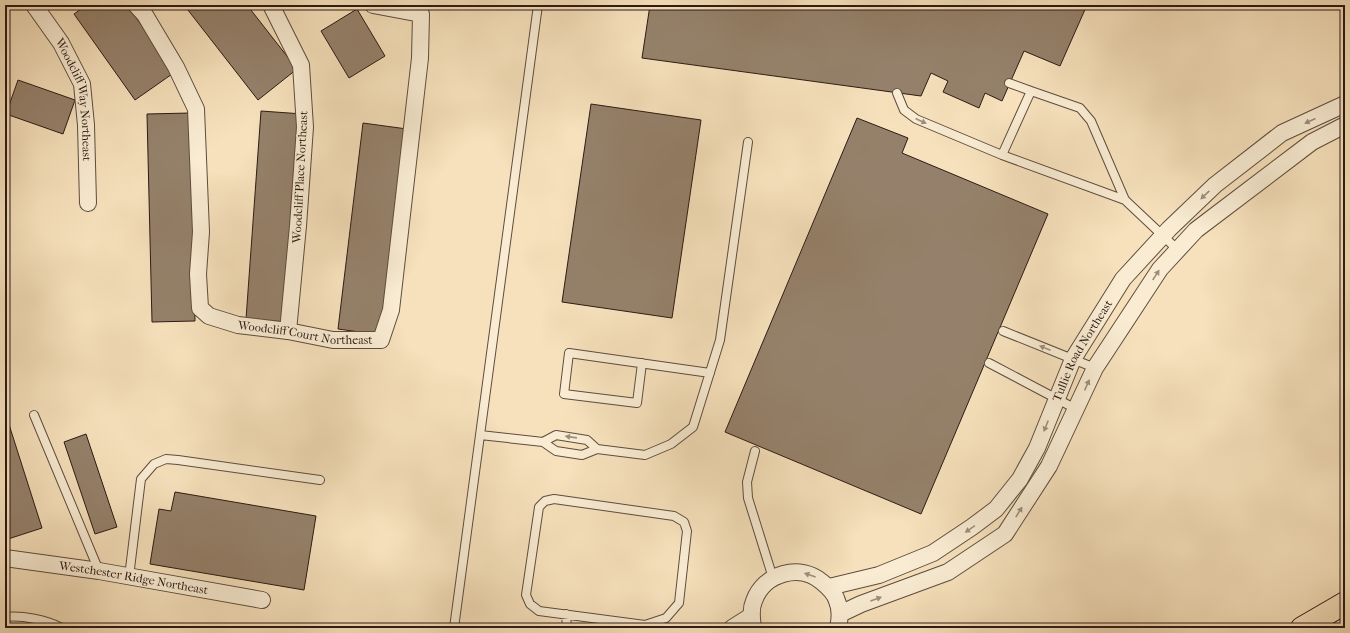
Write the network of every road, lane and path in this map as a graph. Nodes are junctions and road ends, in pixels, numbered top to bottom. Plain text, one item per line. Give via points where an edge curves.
1 (34, 5) edge
2 (136, 5) edge
3 (271, 5) edge
4 (373, 5) edge
5 (538, 5) edge
6 (1009, 83) dead end
7 (1030, 91) junction
8 (897, 93) dead end
9 (1342, 112) edge
10 (748, 142) dead end
11 (1002, 155) junction
12 (1125, 200) junction
13 (88, 203) dead end
14 (1162, 236) junction
15 (1178, 250) junction
16 (288, 331) junction
17 (1003, 331) dead end
18 (1073, 359) junction
19 (642, 363) junction
20 (989, 363) dead end
21 (1094, 368) junction
22 (710, 373) junction
23 (1057, 399) junction
24 (1076, 409) junction
25 (34, 415) dead end
26 (480, 435) junction
27 (543, 442) junction
28 (597, 450) junction
29 (755, 451) dead end
30 (320, 480) dead end
31 (5, 558) edge
32 (99, 571) junction
33 (129, 577) junction
34 (773, 578) junction
35 (829, 588) junction
36 (262, 600) dead end
37 (1345, 603) edge
38 (566, 614) junction
39 (5, 616) edge
40 (839, 621) edge
41 (752, 622) edge
42 (62, 628) edge
43 (454, 628) edge
44 (567, 628) edge
45 (732, 628) edge
46 (1302, 628) edge

1 - 13 street, Woodcliff Way Northeast via 61,43 82,84
2 - 16 street, Woodcliff Court Northeast via 176,67 196,109 201,232 198,274 200,308 209,316 238,325
3 - 16 street, Woodcliff Place Northeast via 301,65 305,127
4 - 16 street, Woodcliff Court Northeast via 421,14 420,58 391,310 381,340 333,340
5 - 26 lane
6 - 7 lane
7 - 11 lane
7 - 12 lane via 1080,108 1091,121
8 -> 11 lane via 904,110 916,119
9 -> 14 street, Tullie Road Northeast via 1282,133 1215,185
9 - 15 street, Tullie Road Northeast via 1312,142 1196,230
10 - 22 lane via 720,340
11 - 12 lane
12 - 14 lane
14 - 15 lane
14 - 18 street, Tullie Road Northeast via 1123,279
21 -> 15 street, Tullie Road Northeast via 1160,269
18 -> 17 lane
18 - 21 lane
18 - 23 street, Tullie Road Northeast
19 - 19 lane via 569,353 564,394 637,403
19 - 22 lane
20 - 23 lane
24 -> 21 street, Tullie Road Northeast
22 - 28 lane via 693,427 670,444 645,454
23 - 24 lane
23 -> 35 street, Tullie Road Northeast via 1037,448 1020,479 996,509 933,553 879,575
40 -> 24 street, Tullie Road Northeast via 861,604 948,572 1005,534 1049,466
25 - 32 lane
26 - 27 lane
26 - 43 lane
27 - 28 lane via 556,451 582,455
28 -> 27 lane via 587,440 564,436 556,435
29 - 34 lane via 747,482 748,498
30 - 33 lane via 178,460 166,459 154,464 142,479
31 - 32 street, Westchester Ridge Northeast
32 - 33 street, Westchester Ridge Northeast
33 - 36 street, Westchester Ridge Northeast
35 -> 34 street via 817,578 803,572 786,572
34 - 41 street via 762,588 754,601
35 - 40 street via 837,600
37 - 46 highway
38 - 38 lane via 645,625 666,618 679,603 687,531 684,522 674,516 554,499 545,501 538,507 526,595 530,604 539,611
38 - 44 lane
39 - 42 lane via 42,621
41 - 45 street

